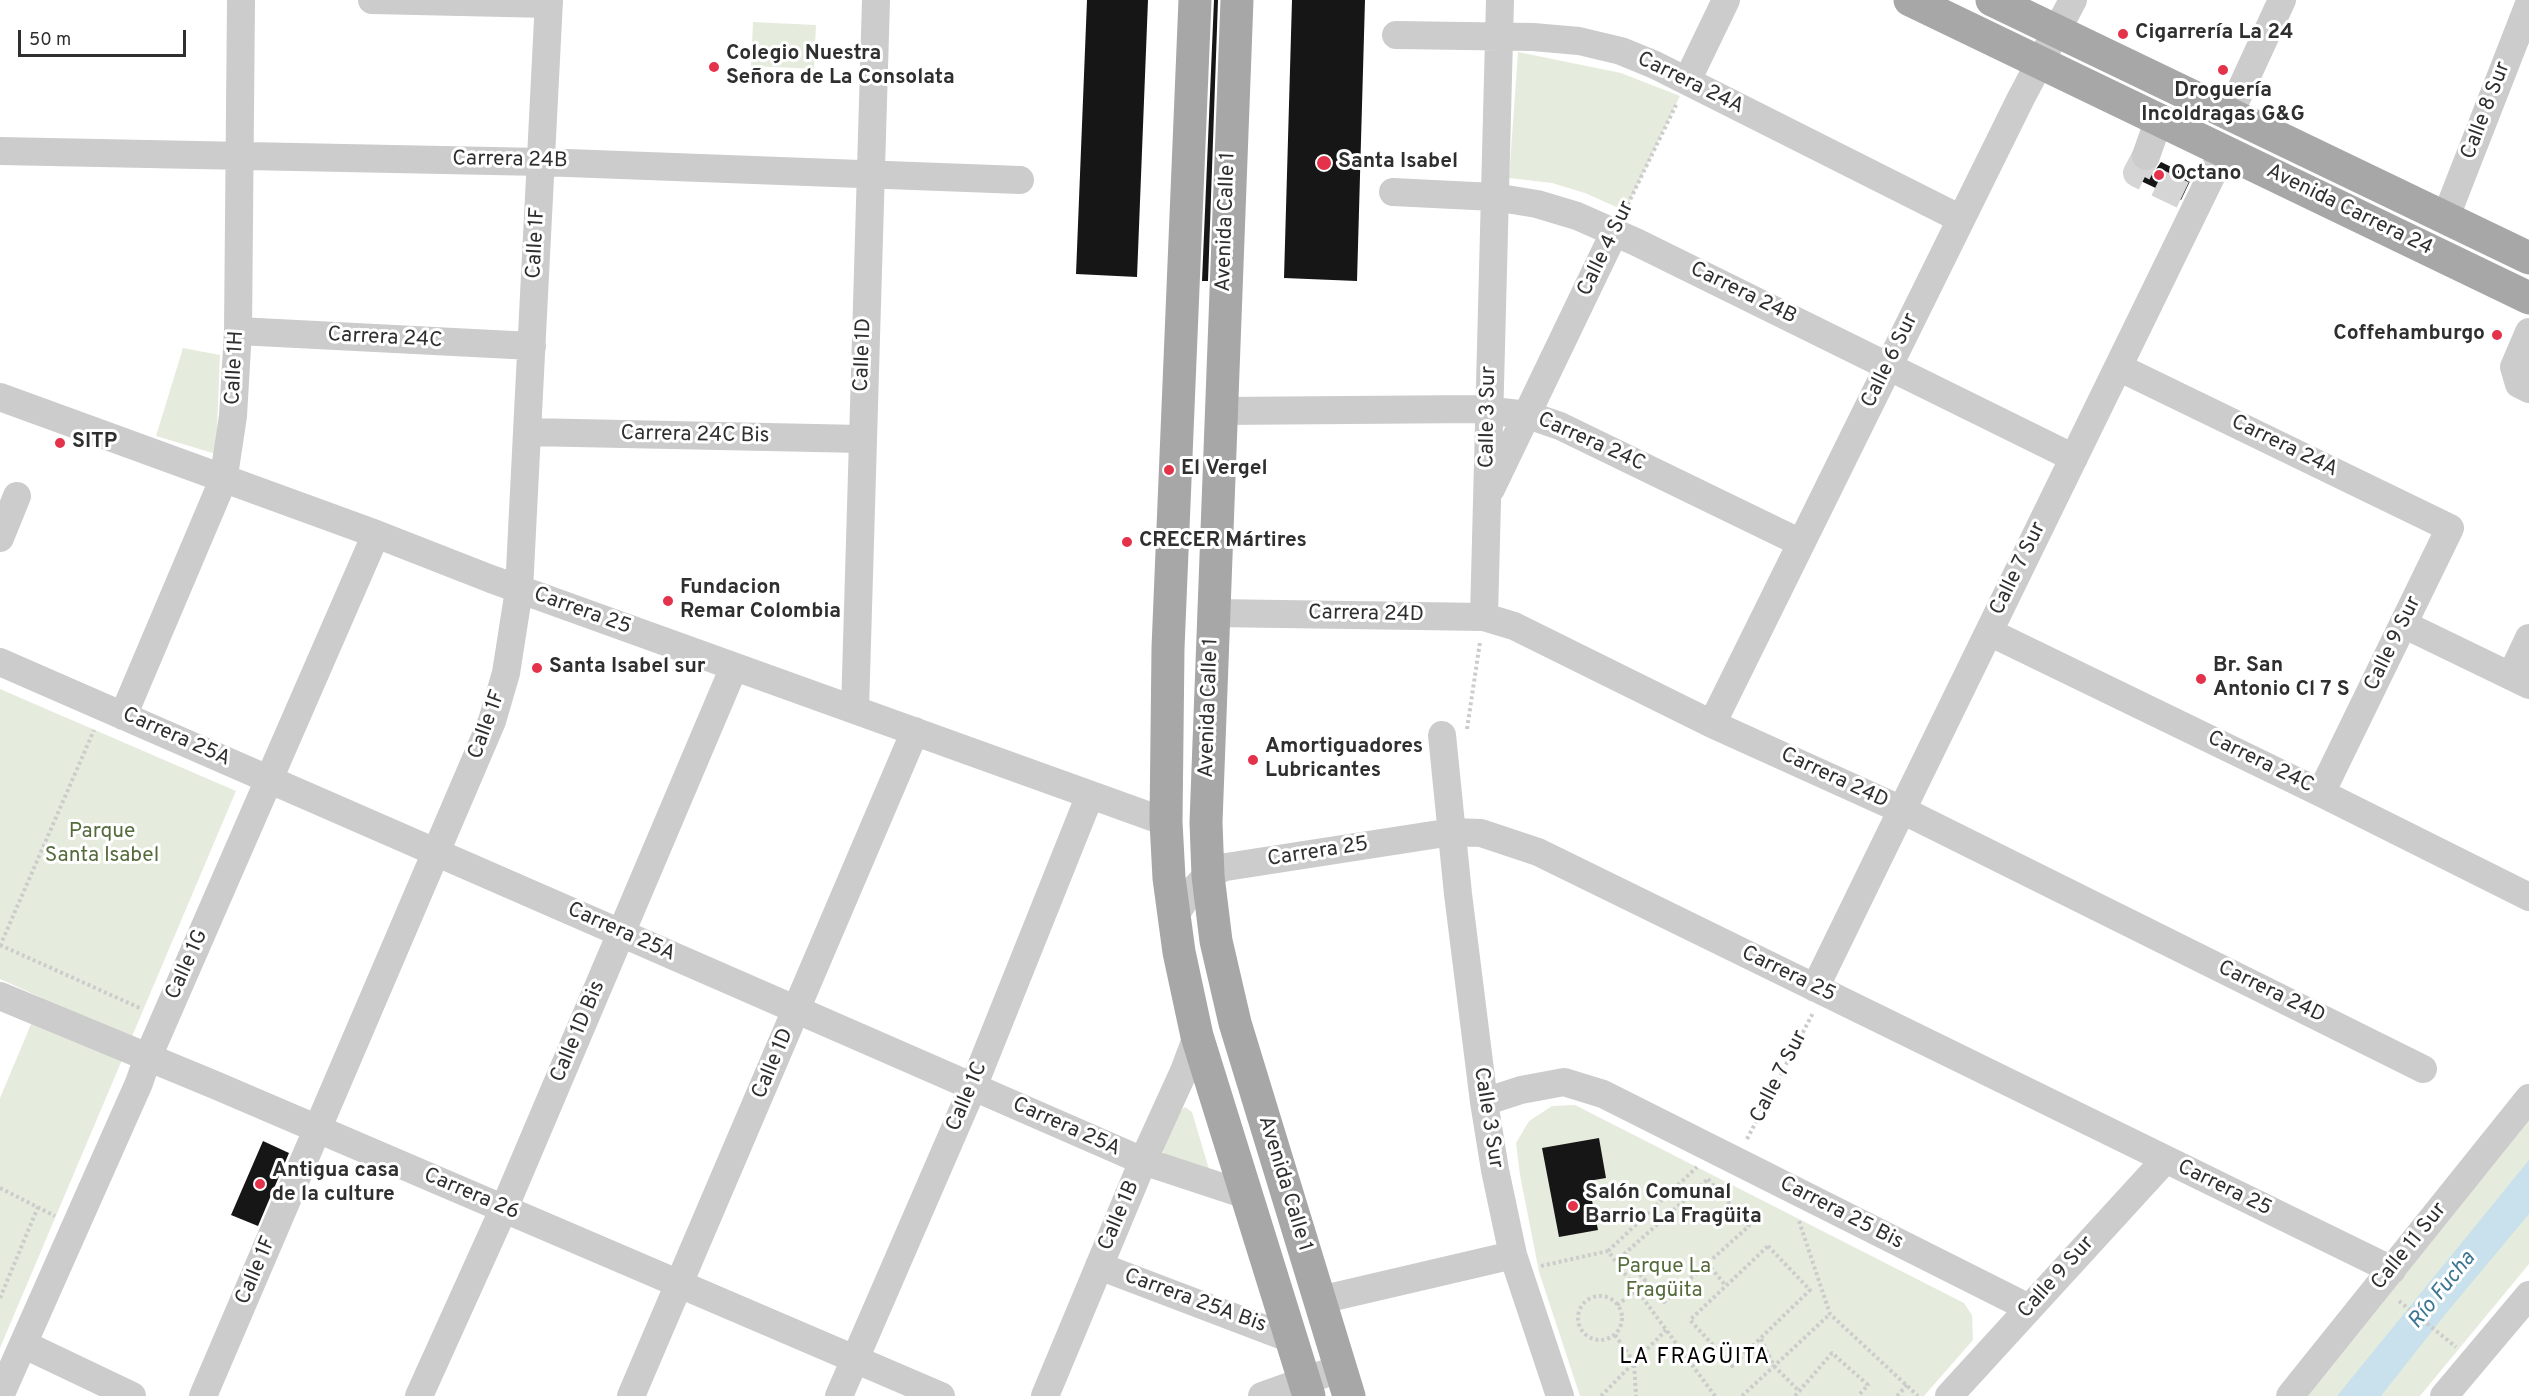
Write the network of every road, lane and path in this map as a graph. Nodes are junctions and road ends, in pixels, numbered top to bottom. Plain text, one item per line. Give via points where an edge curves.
1 (241, 0) edge
2 (372, 0) edge
3 (876, 0) edge
4 (1195, 0) edge
5 (1237, 0) edge
6 (1500, 0) edge
7 (1726, 0) edge
8 (1910, 0) edge
9 (1992, 0) edge
10 (2073, 0) edge
11 (2282, 0) edge
12 (549, 2) edge
13 (2529, 4) edge
14 (2057, 32) junction
15 (1396, 34) dead end
16 (1499, 37) junction
17 (2040, 62) junction
18 (1687, 81) junction
19 (2229, 115) junction
20 (2224, 150) junction
21 (0, 152) edge
22 (240, 156) junction
23 (541, 162) junction
24 (869, 174) junction
25 (1020, 180) dead end
26 (1393, 192) dead end
27 (1494, 197) junction
28 (1961, 219) junction
29 (2445, 219) junction
30 (1615, 231) junction
31 (2529, 258) edge
32 (2529, 298) edge
33 (238, 331) junction
34 (2529, 332) edge
35 (532, 346) junction
36 (1888, 366) junction
37 (2118, 367) junction
38 (2529, 389) edge
39 (0, 397) edge
40 (1490, 410) junction
41 (1221, 411) junction
42 (1527, 415) junction
43 (528, 432) junction
44 (862, 439) junction
45 (2074, 458) junction
46 (224, 478) junction
47 (17, 496) dead end
48 (1487, 498) junction
49 (2450, 528) joint
50 (376, 534) junction
51 (0, 538) edge
52 (1801, 543) junction
53 (519, 590) junction
54 (1214, 614) junction
55 (1484, 617) junction
56 (2403, 624) junction
57 (1989, 632) junction
58 (2529, 638) edge
59 (0, 662) edge
60 (734, 667) junction
61 (2520, 681) edge
62 (855, 710) junction
63 (114, 711) junction
64 (1712, 724) junction
65 (915, 732) junction
66 (1454, 733) joint
67 (269, 779) junction
68 (2321, 793) junction
69 (1090, 795) junction
70 (1902, 810) junction
71 (1166, 822) junction
72 (1452, 831) junction
73 (437, 852) junction
74 (1208, 876) junction
75 (2529, 897) edge
76 (1173, 918) junction
77 (621, 933) junction
78 (0, 946) edge
79 (1820, 990) junction
80 (0, 996) edge
81 (797, 1010) junction
82 (150, 1012) dead end
83 (1197, 1036) junction
84 (148, 1057) junction
85 (2423, 1069) dead end
86 (973, 1087) junction
87 (2529, 1098) edge
88 (1484, 1102) junction
89 (318, 1129) junction
90 (1726, 1156) junction
91 (2164, 1160) junction
92 (1143, 1161) junction
93 (1787, 1187) junction
94 (0, 1188) edge
95 (1246, 1195) junction
96 (38, 1207) junction
97 (503, 1208) junction
98 (75, 1226) junction
99 (1608, 1251) junction
100 (1516, 1263) junction
101 (1707, 1263) junction
102 (1099, 1266) junction
103 (2392, 1270) junction
104 (1645, 1280) junction
105 (678, 1284) junction
106 (1726, 1286) junction
107 (1636, 1290) junction
108 (2529, 1295) edge
109 (0, 1298) edge
110 (1320, 1300) junction
111 (1617, 1305) junction
112 (2406, 1307) dead end
113 (2029, 1308) junction
114 (1830, 1314) junction
115 (1666, 1330) junction
116 (2434, 1330) dead end
117 (1615, 1335) junction
118 (1291, 1339) junction
119 (1761, 1339) junction
120 (23, 1344) junction
121 (855, 1360) junction
122 (1634, 1362) junction
123 (1774, 1366) junction
124 (1345, 1382) edge
125 (1907, 1385) junction
126 (1306, 1388) edge
127 (1799, 1391) junction
128 (0, 1396) edge
129 (132, 1396) edge
130 (203, 1396) edge
131 (419, 1396) edge
132 (631, 1396) edge
133 (839, 1396) edge
134 (941, 1396) edge
135 (1045, 1396) edge
136 (1262, 1396) edge
137 (1560, 1396) edge
138 (1601, 1396) edge
139 (1636, 1396) edge
140 (1714, 1396) edge
141 (1742, 1396) edge
142 (1795, 1396) edge
143 (1858, 1396) edge
144 (1897, 1396) edge
145 (1918, 1396) edge
146 (1950, 1396) edge
147 (2290, 1396) edge
148 (2444, 1396) edge

1 - 22 street, Calle 1H
2 - 12 street
3 - 24 street, Calle 1D
4 - 71 main road, Avenida Calle 1 via 1168,648
5 - 41 main road, Avenida Calle 1
6 - 16 street, Calle 3 Sur
7 - 18 street
8 - 17 main road, Avenida Carrera 24
9 - 14 main road, Avenida Carrera 24
10 - 14 street, Calle 6 Sur
11 - 19 street
12 - 23 street, Calle 1F
13 - 29 street, Calle 8 Sur
14 - 17 street, Calle 6 Sur
14 - 19 main road, Avenida Carrera 24
15 - 16 street, Carrera 24A
16 - 18 street, Carrera 24A via 1579,41 1621,51
16 - 27 street, Calle 3 Sur
17 - 20 main road, Avenida Carrera 24 via 2147,142
17 - 28 street, Calle 6 Sur
18 - 28 street, Carrera 24A
18 - 30 path, Calle 4 Sur
19 - 29 main road, Avenida Carrera 24
20 - 32 main road, Avenida Carrera 24
20 - 37 street, Calle 7 Sur via 2191,199
21 - 22 street, Carrera 24B
22 - 23 street, Carrera 24B
22 - 33 street, Calle 1H
23 - 24 street, Carrera 24B
23 - 35 street, Calle 1F
24 - 25 street, Carrera 24B
24 - 44 street, Calle 1D
26 - 27 street, Carrera 24B
27 - 30 street, Carrera 24B via 1537,204
27 - 40 street, Calle 3 Sur
28 - 36 street, Calle 6 Sur
29 - 31 main road, Avenida Carrera 24
30 - 36 street, Carrera 24B
30 - 42 street, Calle 4 Sur
33 - 35 street, Carrera 24C
33 - 46 street, Calle 1H via 233,416
34 - 38 street via 2514,367 2518,384
35 - 43 street, Calle 1F
36 - 45 street, Carrera 24B
36 - 52 street, Calle 6 Sur
37 - 45 street, Calle 7 Sur
37 - 49 street, Carrera 24A
39 - 46 street, Carrera 25
40 - 41 street, Carrera 24C
40 - 42 street, Carrera 24C
40 - 48 street, Calle 3 Sur
41 - 54 main road, Avenida Calle 1
42 - 48 street, Calle 4 Sur
42 - 52 street, Carrera 24C via 1560,426
43 - 44 street, Carrera 24C Bis
43 - 53 street, Calle 1F
44 - 62 street, Calle 1D
45 - 57 street, Calle 7 Sur
46 - 50 street, Carrera 25
46 - 63 street, Calle 1H
47 - 51 street
48 - 55 street, Calle 3 Sur
49 - 56 street, Calle 9 Sur
50 - 53 street, Carrera 25
50 - 67 street, Calle 1G
52 - 64 street, Calle 6 Sur
53 - 60 street, Carrera 25
53 - 73 street, Calle 1F via 511,648 492,721
54 - 55 street, Carrera 24D
54 - 74 main road, Avenida Calle 1 via 1206,822
55 - 64 street, Carrera 24D via 1514,626
55 - 66 path
56 - 61 street
56 - 68 street, Calle 9 Sur
57 - 68 street, Carrera 24C
57 - 70 street, Calle 7 Sur
58 - 61 street
59 - 63 street, Carrera 25A
60 - 62 street, Carrera 25
60 - 77 street, Calle 1D Bis
62 - 65 street, Carrera 25
63 - 67 street, Carrera 25A
63 - 78 path
64 - 70 street, Carrera 24D
65 - 69 street, Carrera 25
65 - 81 street, Calle 1D
66 - 72 street, Calle 3 Sur
67 - 73 street, Carrera 25A
67 - 84 street, Calle 1G
68 - 75 street, Carrera 24C
69 - 71 street, Carrera 25
69 - 86 street, Calle 1C
70 - 79 street, Calle 7 Sur
70 - 85 street, Carrera 24D
71 - 76 main road, Avenida Calle 1
72 - 74 street, Carrera 25 via 1226,867
72 - 79 street, Carrera 25 via 1481,833 1539,852
72 - 88 street, Calle 3 Sur
73 - 77 street, Carrera 25A
73 - 89 street, Calle 1F
74 - 76 street, Carrera 25
74 - 110 main road, Avenida Calle 1 via 1224,982
76 - 83 main road, Avenida Calle 1
77 - 81 street, Carrera 25A
77 - 97 street, Calle 1D Bis
78 - 82 path
79 - 90 path, Calle 7 Sur
79 - 91 street, Carrera 25
80 - 84 street, Carrera 26
81 - 86 street, Carrera 25A
81 - 105 street, Calle 1D
83 - 92 street, Calle 1B
83 - 95 main road, Avenida Calle 1
84 - 89 street, Carrera 26
84 - 98 street, Calle 1G
86 - 92 street, Carrera 25A
86 - 121 street, Calle 1C
87 - 103 street, Calle 11 Sur
88 - 90 street, Carrera 25 Bis via 1564,1082 1603,1094
88 - 100 street, Calle 3 Sur
89 - 97 street, Carrera 26
89 - 130 street, Calle 1F
90 - 93 street, Carrera 25 Bis
90 - 99 path, Calle 7 Sur
91 - 103 street, Carrera 25
91 - 113 street, Calle 9 Sur
92 - 95 street, Carrera 25A
92 - 102 street, Calle 1B
93 - 113 street, Carrera 25 Bis
93 - 114 path
94 - 96 path
95 - 118 main road, Avenida Calle 1
96 - 98 path
96 - 109 path
97 - 105 street, Carrera 26
97 - 131 street, Calle 1D Bis
98 - 120 street, Calle 1G
99 - 100 path
99 - 107 path
100 - 110 street
100 - 137 street, Calle 3 Sur
101 - 104 path via 1664,1302
101 - 104 path via 1749,1226 1708,1179 1623,1255
101 - 106 path
102 - 118 street, Carrera 25A Bis
102 - 135 street, Calle 1B
103 - 147 street, Calle 11 Sur
104 - 107 path
105 - 121 street, Carrera 26
105 - 132 street, Calle 1D
106 - 119 path via 1690,1320 1732,1366
106 - 119 path via 1768,1246 1810,1290
107 - 111 path
107 - 115 path
108 - 148 street
110 - 124 main road, Avenida Calle 1
111 - 117 path via 1622,1317
111 - 117 path via 1607,1298 1594,1297 1583,1304 1578,1316 1581,1329 1590,1338 1602,1340
112 - 116 path
113 - 146 street, Calle 9 Sur
114 - 123 path
114 - 125 path
115 - 122 path
115 - 140 path
117 - 122 path
118 - 126 main road, Avenida Calle 1
119 - 123 path
120 - 128 street, Calle 1G
120 - 129 street
121 - 133 street, Calle 1C
121 - 134 street, Carrera 26
122 - 138 path
122 - 139 path
123 - 127 path
123 - 141 path
124 - 126 street
125 - 144 path
125 - 145 path
126 - 136 street
127 - 142 path
127 - 143 path via 1832,1353 1868,1385

